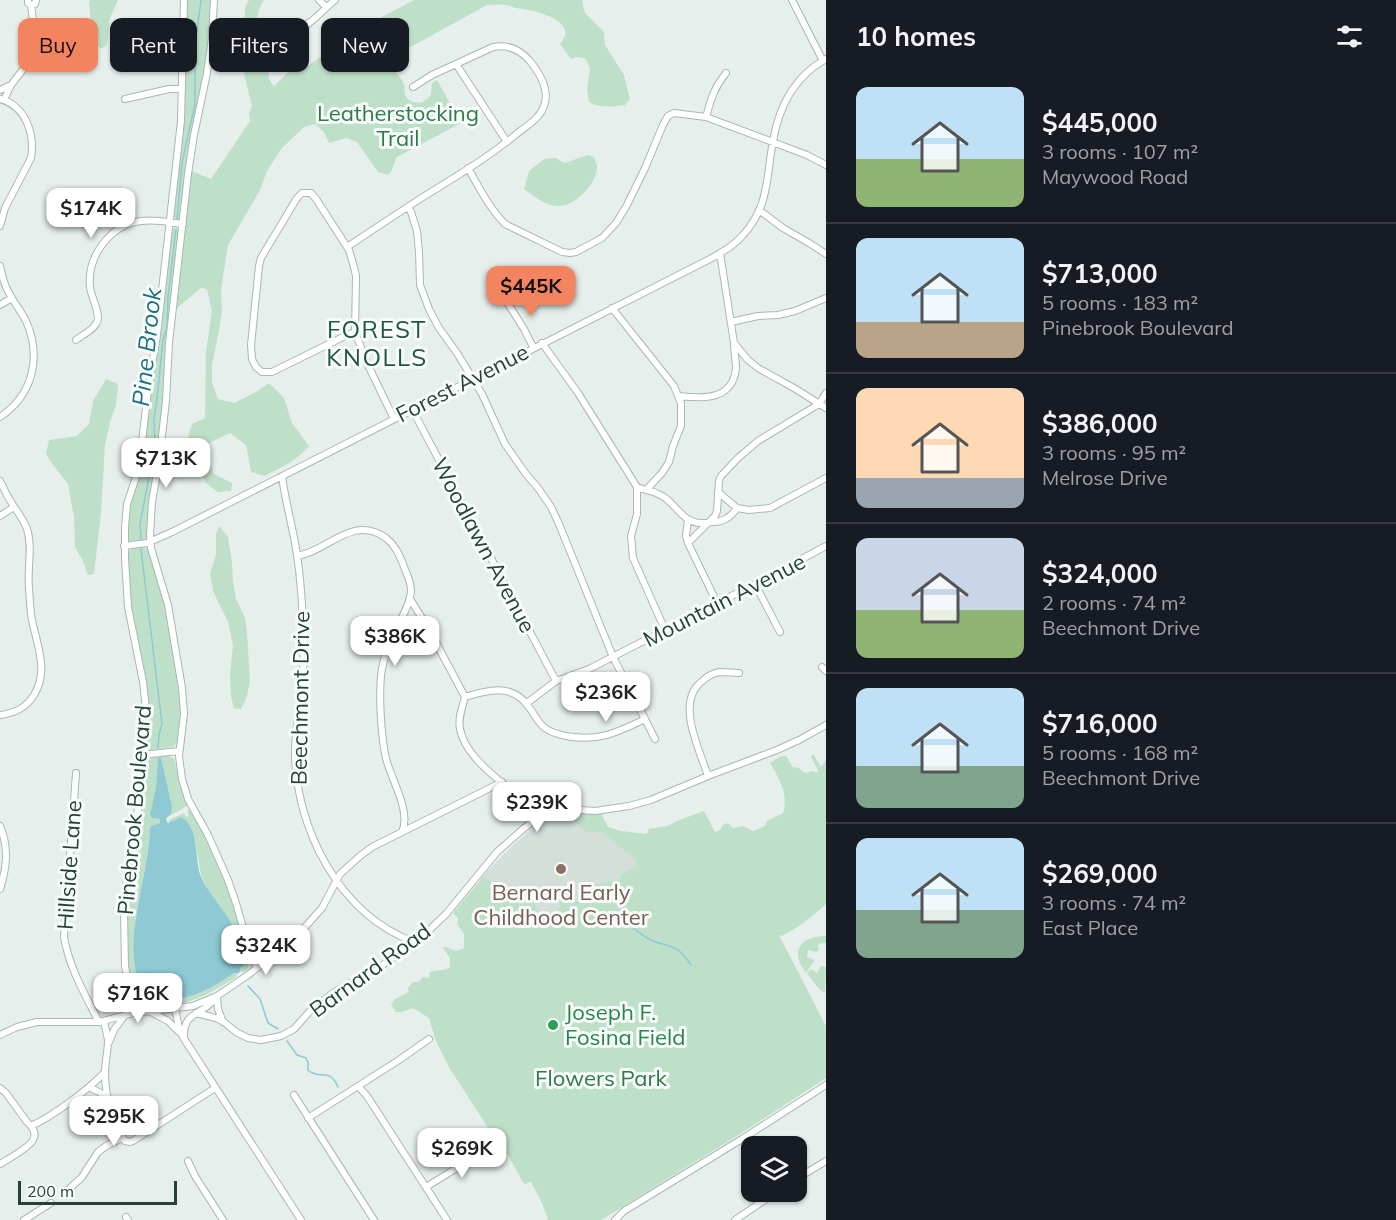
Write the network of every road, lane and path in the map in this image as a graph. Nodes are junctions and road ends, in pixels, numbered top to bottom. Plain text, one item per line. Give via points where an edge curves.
1 (184, 0) edge
2 (214, 0) edge
3 (319, 0) edge
4 (335, 0) edge
5 (792, 0) edge
6 (30, 1) edge
7 (326, 7) junction
8 (309, 23) edge
9 (825, 60) edge
10 (456, 64) junction
11 (726, 73) dead end
12 (11, 85) junction
13 (413, 87) dead end
14 (182, 89) junction
15 (0, 90) edge
16 (2, 99) edge
17 (125, 99) dead end
18 (706, 117) junction
19 (507, 142) junction
20 (772, 142) junction
21 (826, 165) edge
22 (468, 168) junction
23 (408, 207) junction
24 (759, 210) junction
25 (170, 223) junction
26 (183, 224) junction
27 (0, 226) edge
28 (346, 247) junction
29 (720, 253) junction
30 (826, 254) edge
31 (0, 266) edge
32 (12, 298) junction
33 (506, 298) dead end
34 (826, 298) edge
35 (0, 305) edge
36 (612, 308) junction
37 (731, 322) junction
38 (355, 332) junction
39 (76, 340) dead end
40 (542, 343) junction
41 (734, 343) junction
42 (533, 347) junction
43 (472, 379) junction
44 (826, 393) edge
45 (679, 396) junction
46 (819, 404) junction
47 (826, 408) edge
48 (412, 410) junction
49 (0, 417) edge
50 (394, 418) junction
51 (282, 476) junction
52 (826, 478) edge
53 (0, 481) edge
54 (637, 487) junction
55 (646, 490) junction
56 (718, 492) junction
57 (14, 507) junction
58 (737, 508) junction
59 (0, 516) edge
60 (688, 519) junction
61 (711, 522) junction
62 (150, 542) junction
63 (688, 543) junction
64 (124, 546) junction
65 (826, 546) edge
66 (297, 556) junction
67 (755, 584) junction
68 (410, 599) junction
69 (717, 603) junction
70 (665, 630) junction
71 (780, 632) dead end
72 (613, 657) junction
73 (739, 673) dead end
74 (556, 681) junction
75 (465, 697) junction
76 (527, 704) junction
77 (0, 715) edge
78 (645, 719) junction
79 (826, 725) edge
80 (655, 739) dead end
81 (179, 751) junction
82 (141, 755) junction
83 (76, 773) dead end
84 (708, 776) junction
85 (502, 782) junction
86 (537, 818) junction
87 (0, 826) edge
88 (402, 832) junction
89 (336, 882) junction
90 (0, 889) edge
91 (414, 942) junction
92 (257, 968) junction
93 (217, 996) junction
94 (175, 1008) junction
95 (149, 1011) junction
96 (134, 1013) junction
97 (196, 1013) junction
98 (125, 1015) junction
99 (101, 1022) junction
100 (224, 1022) junction
101 (0, 1035) edge
102 (183, 1038) junction
103 (429, 1038) dead end
104 (108, 1045) junction
105 (105, 1072) junction
106 (826, 1084) edge
107 (358, 1086) junction
108 (89, 1087) junction
109 (0, 1088) edge
110 (215, 1088) junction
111 (294, 1095) dead end
112 (108, 1098) junction
113 (308, 1118) junction
114 (31, 1126) junction
115 (122, 1138) junction
116 (486, 1150) dead end
117 (188, 1161) dead end
118 (826, 1161) edge
119 (0, 1164) edge
120 (807, 1172) edge
121 (426, 1187) junction
122 (68, 1190) dead end
123 (762, 1202) edge
124 (51, 1203) dead end
125 (746, 1213) junction
126 (24, 1220) edge
127 (223, 1220) edge
128 (302, 1220) edge
129 (374, 1220) edge
130 (447, 1220) edge
131 (615, 1220) edge
132 (735, 1220) edge
133 (750, 1220) edge

1 - 14 street, Pinebrook Boulevard
2 - 26 street, Pinebrook Boulevard via 207,73
3 - 7 street
4 - 7 street
5 - 9 street
6 - 12 street via 35,35 32,52
7 - 8 street
9 - 20 street, Forest Avenue via 802,76 788,95
10 - 13 street
10 - 19 street
10 - 19 street via 501,46 524,54 534,66 543,83 545,104 535,119
11 - 18 street via 713,91
12 - 15 street
12 - 16 street
14 - 17 street
14 - 25 street, Pinebrook Boulevard
16 - 27 street via 24,116 33,149
18 - 20 street
18 - 22 street via 670,115 616,224 602,238 576,252 562,252 505,224
19 - 22 street
20 - 21 street
20 - 24 street, Forest Avenue via 769,177
22 - 23 street
23 - 28 street
23 - 43 street via 417,231 419,278 426,301
24 - 29 street, Forest Avenue via 743,236
24 - 30 street
25 - 26 street
25 - 39 street via 132,223 105,241 90,272 98,322
25 - 64 street, Pinebrook Boulevard via 140,461 126,511
26 - 62 street, Pinebrook Boulevard via 161,444 150,512
28 - 38 street via 356,276
28 - 38 street via 316,199 304,193 297,198 261,258 252,359 262,372 272,372
29 - 36 street, Forest Avenue
29 - 37 street
31 - 32 street
32 - 35 street
32 - 49 street via 31,335 32,369 23,395
33 - 42 street
34 - 37 street via 795,311
36 - 40 street, Forest Avenue
36 - 45 street
37 - 41 street
38 - 50 street
40 - 42 street, Forest Avenue
40 - 54 street
41 - 45 street via 735,375 727,388 711,397
41 - 46 street via 758,368
42 - 43 street, Forest Avenue
43 - 48 street, Forest Avenue
43 - 72 street via 506,444 551,507
44 - 46 street
45 - 55 street via 681,426 669,462
46 - 47 street
46 - 56 street via 758,441 738,458 721,476
48 - 50 street, Forest Avenue
48 - 74 street, Woodlawn Avenue
50 - 51 street, Forest Avenue
51 - 62 street, Forest Avenue
51 - 66 street, Beechmont Drive
52 - 58 street via 770,508
53 - 57 street
54 - 55 street
54 - 70 street via 637,514 631,536 633,558
55 - 60 street via 664,497
56 - 58 street
56 - 61 street via 717,511
57 - 59 street
57 - 77 street via 28,535 32,618 42,663 38,688 26,706
58 - 61 street via 730,517
60 - 61 street
60 - 63 street
61 - 63 street
62 - 64 street, Forest Avenue
62 - 81 street, Pinebrook Boulevard via 168,605 182,688
63 - 69 street
64 - 82 street, Pinebrook Boulevard via 128,607 146,702
65 - 67 street, Mountain Avenue
66 - 68 street via 313,552 351,531 373,532 395,547 408,577
66 - 89 street, Beechmont Drive via 303,644 296,775 308,826
67 - 69 street, Mountain Avenue
67 - 71 street
68 - 75 street
68 - 88 street via 382,666 380,691 386,757 404,808
69 - 70 street, Mountain Avenue
70 - 72 street, Mountain Avenue
72 - 74 street, Mountain Avenue
72 - 78 street
73 - 84 street via 720,672 707,677 696,686 689,702 689,715
74 - 76 street, Mountain Avenue
75 - 76 street via 496,690 512,693
75 - 85 street via 459,720 461,735 488,771
76 - 78 street via 538,721 553,733 581,739 607,735
78 - 80 street
79 - 84 street, Barnard Road via 799,740
81 - 82 street
81 - 92 street, Pinebrook Boulevard via 187,795 225,874
82 - 96 street, Pinebrook Boulevard via 139,803 124,911 125,966
83 - 99 street, Hillside Lane via 64,937 66,951
84 - 86 street, Barnard Road via 637,805 595,811 566,809
85 - 86 street
85 - 88 street
86 - 91 street, Barnard Road via 497,852 444,915
87 - 90 street via 7,853
88 - 89 street via 366,851
89 - 91 street, Beechmont Drive via 376,921
89 - 92 street via 311,922
91 - 100 street, Barnard Road via 376,970 332,994 281,1036 248,1038
92 - 93 street
93 - 94 street
93 - 97 street
93 - 100 street
94 - 95 street
94 - 102 street
95 - 96 street
95 - 102 street via 168,1021
96 - 98 street
97 - 100 street, Barnard Road
97 - 102 street via 185,1023
98 - 99 street
98 - 104 street
99 - 101 street via 43,1022
99 - 104 street, Hillside Lane
102 - 110 street
103 - 107 street
104 - 105 street
105 - 108 street
105 - 112 street
106 - 131 street
107 - 113 street
107 - 121 street
108 - 112 street
108 - 114 street
109 - 114 street
110 - 115 street via 133,1142
110 - 128 street
111 - 113 street
112 - 115 street
113 - 129 street
114 - 119 street via 32,1142
115 - 122 street via 98,1152
116 - 121 street
117 - 127 street
118 - 120 street
121 - 130 street
123 - 125 street
124 - 126 street
125 - 132 street
125 - 133 street

